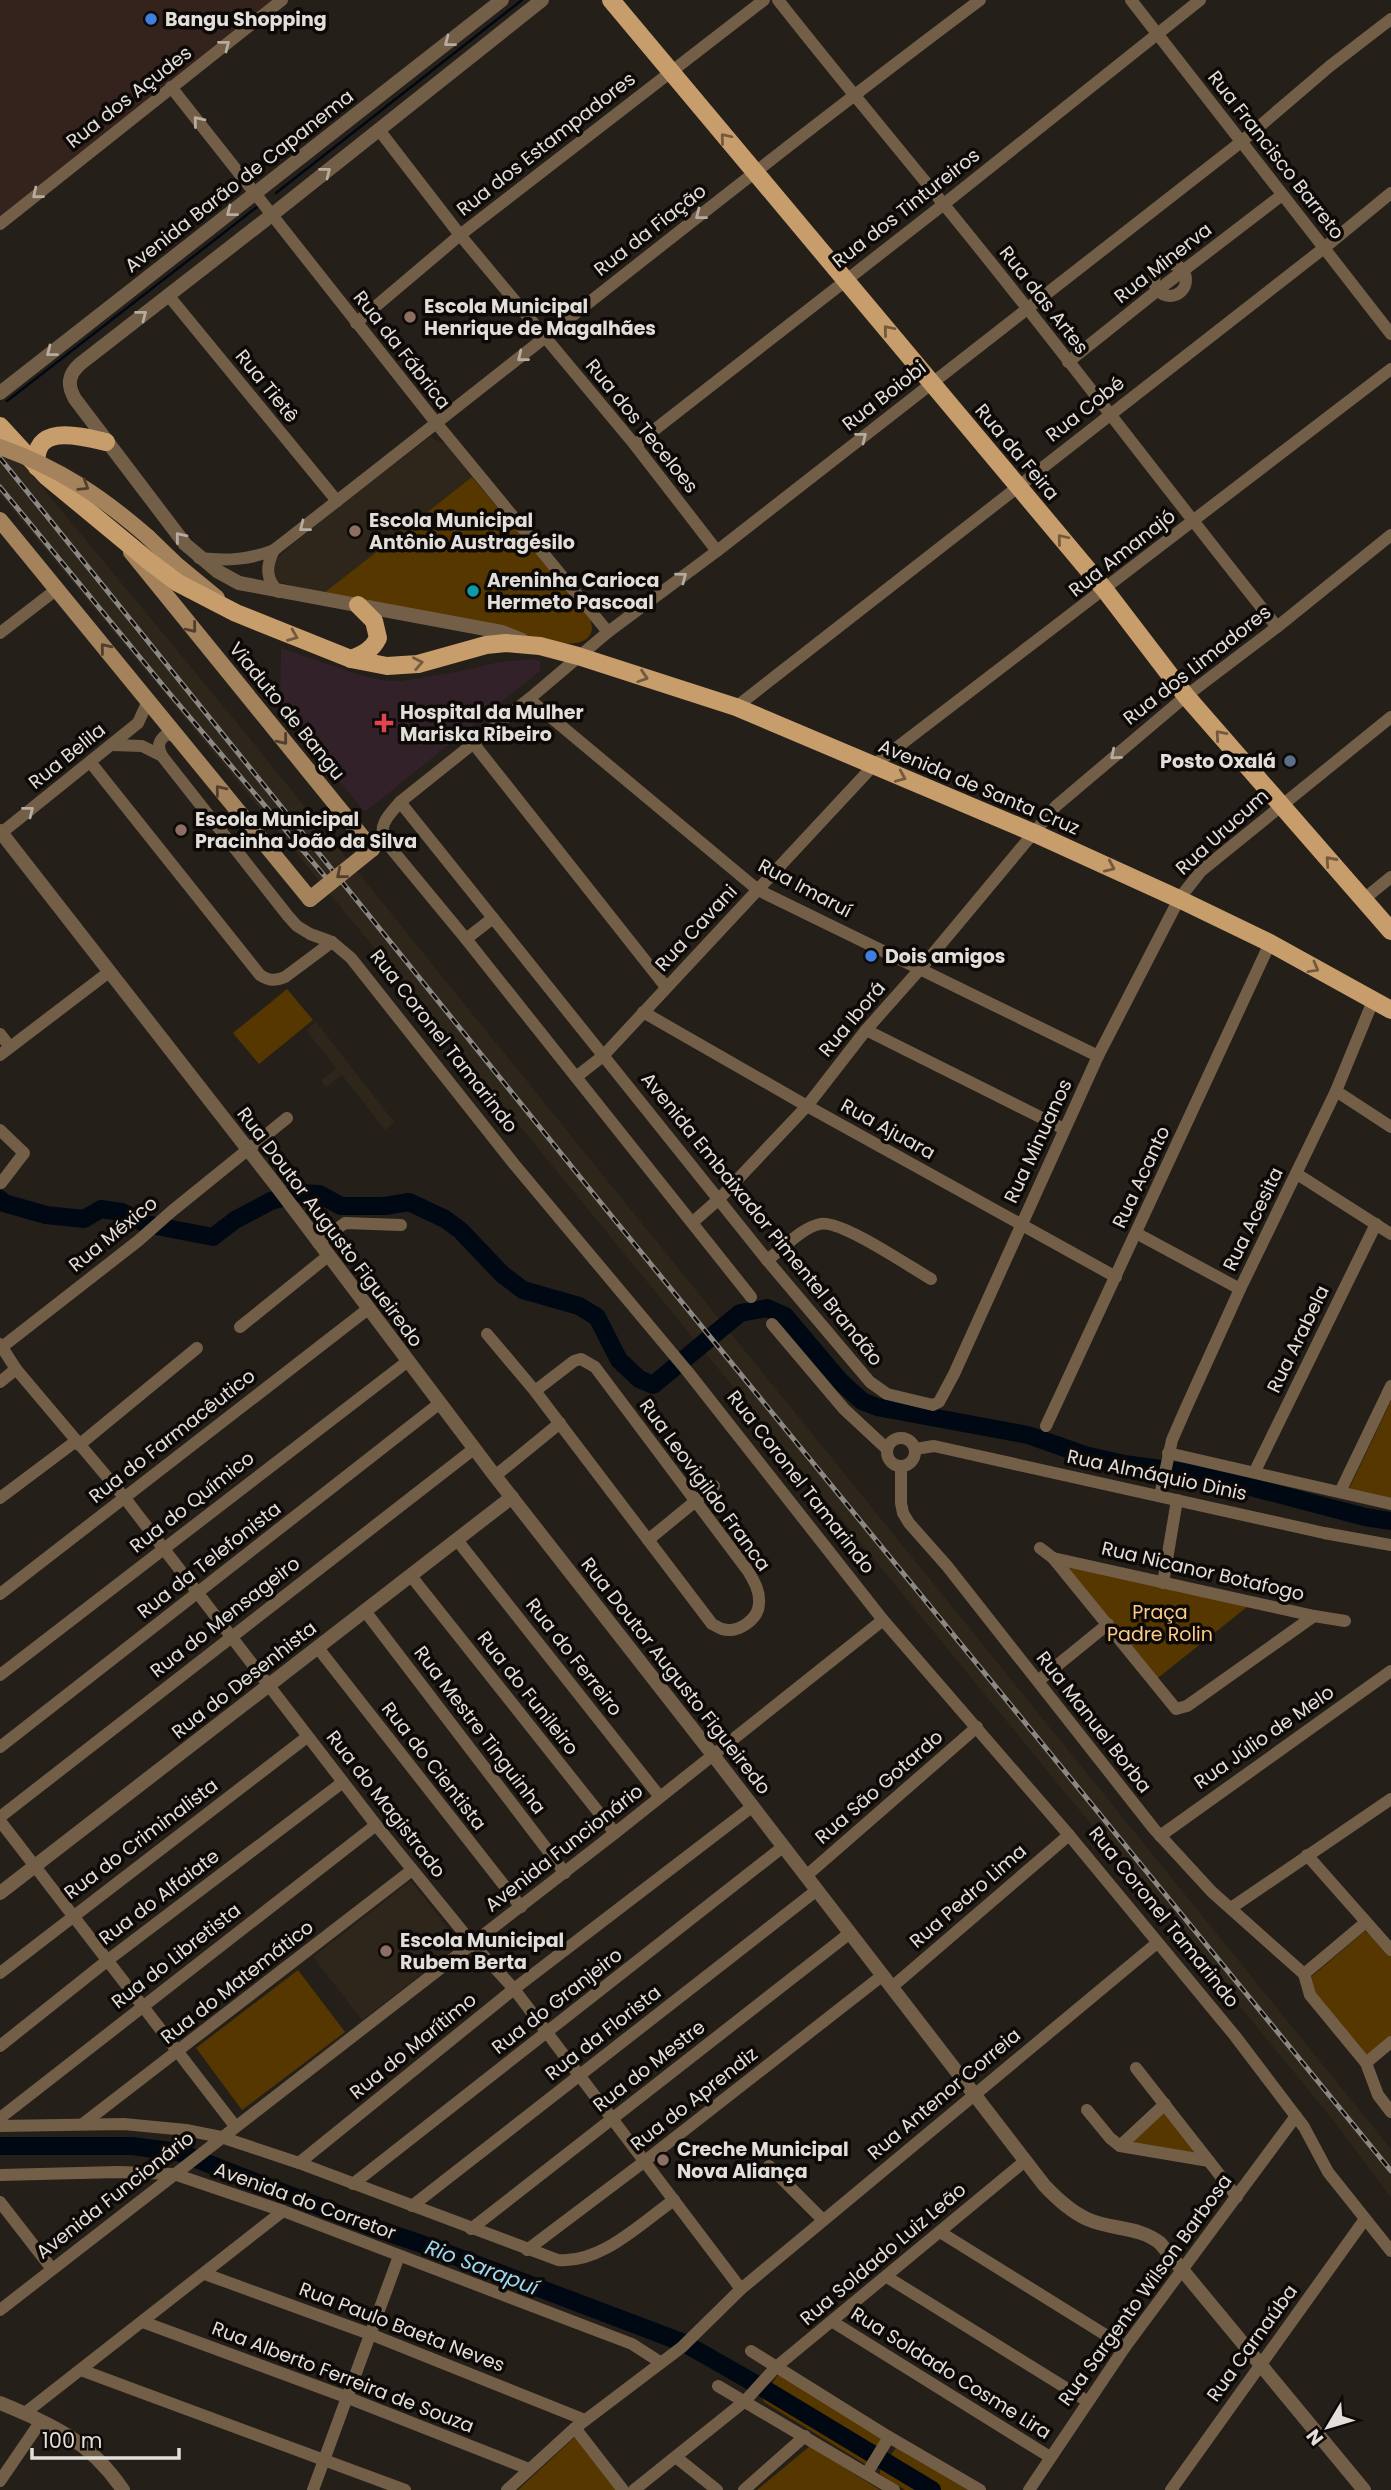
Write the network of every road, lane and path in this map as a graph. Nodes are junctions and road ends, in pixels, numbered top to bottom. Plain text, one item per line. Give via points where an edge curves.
1 (282, 0) edge
2 (502, 0) edge
3 (542, 0) edge
4 (611, 0) edge
5 (764, 0) edge
6 (778, 0) edge
7 (980, 0) edge
8 (1131, 0) edge
9 (1200, 0) edge
10 (1391, 19) edge
11 (1158, 34) junction
12 (671, 72) junction
13 (172, 87) junction
14 (852, 95) junction
15 (379, 130) junction
16 (1241, 142) junction
17 (754, 173) junction
18 (256, 193) junction
19 (1391, 193) edge
20 (1282, 195) junction
21 (944, 204) junction
22 (273, 215) junction
23 (0, 224) edge
24 (460, 235) junction
25 (1324, 248) junction
26 (846, 280) junction
27 (168, 295) junction
28 (1028, 309) junction
29 (356, 323) junction
30 (1391, 334) edge
31 (544, 339) junction
32 (1068, 362) junction
33 (1391, 369) edge
34 (932, 383) junction
35 (0, 393) edge
36 (1108, 415) junction
37 (437, 424) junction
38 (0, 426) edge
39 (106, 442) junction
40 (635, 444) junction
41 (0, 447) edge
42 (37, 467) junction
43 (1019, 487) junction
44 (337, 501) junction
45 (0, 520) edge
46 (1193, 522) junction
47 (1391, 535) edge
48 (118, 537) junction
49 (274, 550) junction
50 (717, 551) junction
51 (199, 558) junction
52 (57, 589) junction
53 (1105, 590) junction
54 (279, 592) junction
55 (358, 605) junction
56 (236, 613) junction
57 (1276, 628) junction
58 (608, 632) junction
59 (0, 634) edge
60 (533, 645) junction
61 (578, 656) junction
62 (351, 659) junction
63 (1186, 696) junction
64 (529, 699) junction
65 (148, 701) junction
66 (736, 707) junction
67 (1391, 717) edge
68 (177, 737) junction
69 (474, 743) junction
70 (113, 745) junction
71 (162, 756) junction
72 (90, 763) junction
73 (874, 765) junction
74 (400, 802) junction
75 (1281, 805) junction
76 (0, 833) edge
77 (1034, 833) junction
78 (1391, 877) edge
79 (758, 890) junction
80 (1179, 899) junction
81 (1364, 899) junction
82 (493, 918) junction
83 (1391, 931) edge
84 (466, 939) junction
85 (332, 942) junction
86 (1270, 943) junction
87 (921, 968) junction
88 (109, 972) junction
89 (666, 987) junction
90 (1373, 1001) junction
91 (1391, 1010) edge
92 (643, 1012) junction
93 (866, 1030) junction
94 (0, 1034) edge
95 (5, 1051) edge
96 (603, 1056) junction
97 (1098, 1056) junction
98 (576, 1077) junction
99 (1336, 1091) junction
100 (807, 1106) junction
101 (287, 1118) dead end
102 (1391, 1127) edge
103 (1064, 1129) junction
104 (0, 1130) edge
105 (248, 1150) junction
106 (1297, 1174) junction
107 (1, 1183) edge
108 (719, 1199) junction
109 (692, 1222) junction
110 (1020, 1224) junction
111 (1376, 1224) junction
112 (401, 1225) dead end
113 (1136, 1233) junction
114 (1391, 1234) edge
115 (317, 1243) junction
116 (328, 1256) junction
117 (767, 1260) junction
118 (1116, 1277) junction
119 (930, 1279) dead end
120 (1240, 1289) junction
121 (751, 1297) dead end
122 (368, 1309) junction
123 (772, 1324) dead end
124 (240, 1328) dead end
125 (487, 1334) dead end
126 (1, 1345) edge
127 (197, 1348) dead end
128 (408, 1361) junction
129 (16, 1369) junction
130 (0, 1382) edge
131 (1391, 1386) edge
132 (535, 1391) junction
133 (939, 1402) joint
134 (440, 1403) junction
135 (560, 1423) junction
136 (1046, 1426) dead end
137 (78, 1443) junction
138 (475, 1448) junction
139 (887, 1449) junction
140 (915, 1449) junction
141 (1168, 1456) junction
142 (901, 1466) junction
143 (1255, 1471) junction
144 (495, 1475) junction
145 (714, 1486) dead end
146 (1161, 1491) junction
147 (1340, 1492) junction
148 (124, 1497) junction
149 (512, 1497) junction
150 (0, 1499) edge
151 (1177, 1500) junction
152 (695, 1502) junction
153 (1391, 1504) edge
154 (457, 1540) junction
155 (648, 1540) junction
156 (1391, 1545) edge
157 (163, 1548) junction
158 (1040, 1548) dead end
159 (1053, 1558) junction
160 (411, 1576) junction
161 (1163, 1583) junction
162 (198, 1593) junction
163 (0, 1594) edge
164 (365, 1611) junction
165 (1314, 1616) junction
166 (883, 1620) junction
167 (1345, 1621) dead end
168 (1108, 1625) junction
169 (232, 1636) junction
170 (317, 1648) junction
171 (1391, 1671) edge
172 (0, 1675) edge
173 (1038, 1681) junction
174 (270, 1685) junction
175 (977, 1727) junction
176 (307, 1737) junction
177 (0, 1747) edge
178 (713, 1755) junction
179 (343, 1782) junction
180 (660, 1797) junction
181 (1389, 1804) edge
182 (753, 1806) junction
183 (0, 1819) edge
184 (376, 1825) junction
185 (615, 1833) junction
186 (1069, 1835) junction
187 (1160, 1836) junction
188 (783, 1846) junction
189 (1307, 1856) junction
190 (34, 1866) junction
191 (412, 1870) junction
192 (565, 1872) junction
193 (806, 1876) junction
194 (817, 1890) junction
195 (0, 1893) edge
196 (521, 1907) junction
197 (1231, 1908) junction
198 (73, 1915) junction
199 (1366, 1922) junction
200 (850, 1933) junction
201 (1157, 1943) junction
202 (472, 1944) junction
203 (1391, 1950) edge
204 (108, 1960) junction
205 (0, 1973) edge
206 (1304, 1974) junction
207 (888, 1981) junction
208 (514, 1989) junction
209 (144, 2005) junction
210 (547, 2033) junction
211 (1391, 2042) edge
212 (0, 2046) edge
213 (180, 2052) junction
214 (1366, 2063) junction
215 (1136, 2068) dead end
216 (580, 2076) junction
217 (974, 2094) junction
218 (1165, 2104) junction
219 (1087, 2110) dead end
220 (1391, 2112) edge
221 (1296, 2116) junction
222 (0, 2118) edge
223 (612, 2119) junction
224 (84, 2123) junction
225 (0, 2126) edge
226 (235, 2126) junction
227 (221, 2137) junction
228 (1120, 2146) junction
229 (645, 2161) junction
230 (1025, 2161) junction
231 (1209, 2161) junction
232 (299, 2163) junction
233 (769, 2166) dead end
234 (174, 2174) junction
235 (0, 2175) edge
236 (353, 2184) junction
237 (1237, 2197) junction
238 (674, 2200) junction
239 (0, 2202) edge
240 (412, 2207) junction
241 (282, 2211) junction
242 (1365, 2219) junction
243 (823, 2220) junction
244 (471, 2229) junction
245 (940, 2232) junction
246 (527, 2250) junction
247 (1391, 2251) edge
248 (399, 2256) junction
249 (52, 2269) junction
250 (1184, 2270) junction
251 (205, 2274) junction
252 (887, 2277) junction
253 (741, 2289) junction
254 (2, 2303) edge
255 (143, 2322) junction
256 (833, 2322) junction
257 (370, 2334) junction
258 (1125, 2347) junction
259 (751, 2351) dead end
260 (660, 2362) junction
261 (1261, 2364) junction
262 (776, 2367) junction
263 (81, 2370) junction
264 (718, 2386) dead end
265 (750, 2396) junction
266 (345, 2397) junction
267 (1087, 2401) junction
268 (0, 2403) edge
269 (24, 2413) junction
270 (41, 2421) junction
271 (580, 2424) junction
272 (805, 2436) junction
273 (888, 2437) junction
274 (1049, 2457) junction
275 (677, 2458) junction
276 (324, 2459) junction
277 (529, 2469) junction
278 (869, 2470) junction
279 (0, 2482) edge
280 (123, 2490) edge
281 (313, 2490) edge
282 (405, 2490) edge
283 (507, 2490) edge
284 (623, 2490) edge
285 (634, 2490) edge
286 (717, 2490) edge
287 (744, 2490) edge
288 (894, 2490) edge
289 (980, 2490) edge
290 (1029, 2490) edge
291 (1171, 2490) edge
292 (1364, 2490) edge

13 -> 1 street, Rua dos Açudes
2 -> 18 street, Avenida Barão de Capanema
3 - 15 street
4 - 12 main road, Rua da Feira
5 - 12 street, Rua dos Estampadores
6 - 14 street, Rua das Artes
7 - 14 street, Rua da Fiação
8 - 11 street, Rua Francisco Barreto
9 - 11 street, Rua dos Tintureiros
10 - 16 street, Rua Boiobi
11 - 16 street, Rua Francisco Barreto
11 - 21 street, Rua dos Tintureiros
17 -> 12 main road, Rua da Feira
12 - 24 street, Rua dos Estampadores
18 -> 13 street, Rua da Fábrica
13 -> 23 street, Rua dos Açudes
14 - 17 street, Rua da Fiação
14 - 21 street, Rua das Artes
22 -> 15 street
15 - 24 street, Rua dos Teceloes
16 - 20 street, Rua Francisco Barreto
16 - 28 street, Rua Boiobi
17 - 26 main road, Rua da Feira
17 -> 31 street, Rua da Fiação
18 - 22 street, Rua da Fábrica
18 -> 35 street, Avenida Barão de Capanema
19 - 25 street, Rua Cobé
20 - 25 street, Rua Francisco Barreto
20 - 32 street, Rua Minerva
21 - 26 street, Rua dos Tintureiros
21 - 28 street, Rua das Artes
22 - 27 street
22 - 29 street, Rua da Fábrica
24 - 29 street, Rua dos Estampadores
24 - 31 street, Rua dos Teceloes
25 - 30 street, Rua Francisco Barreto
25 - 36 street, Rua Cobé
34 -> 26 main road, Rua da Feira
26 - 40 street, Rua dos Tintureiros
39 -> 27 street, Avenida de Santa Cruz via 71,391 71,374
27 - 44 street, Rua Tietê
28 - 32 street, Rua das Artes
28 - 34 street, Rua Boiobi
29 - 37 street, Rua da Fábrica
31 -> 37 street, Rua da Fiação
31 - 40 street, Rua dos Teceloes
32 - 36 street, Rua das Artes
33 - 46 street, Rua Amanajó
34 - 43 main road, Rua da Feira
50 -> 34 street, Rua Boiobi
36 - 43 street, Rua Cobé
36 - 46 street, Rua das Artes
37 - 44 street, Rua da Fiação
37 - 58 street, Rua da Fábrica
38 - 42 main road, Avenida de Santa Cruz
39 - 42 main road via 59,434 40,447
51 -> 39 street, Avenida de Santa Cruz
40 - 50 street, Rua dos Teceloes
41 -> 56 main road, bridge via 83,485
42 - 48 main road, Avenida de Santa Cruz
53 -> 43 main road, Rua da Feira
43 - 66 street, Rua Cobé
44 -> 49 street, Rua da Fiação
45 - 52 main road
46 - 53 street, Rua Amanajó
46 - 57 street, Rua das Artes
47 - 57 street, Rua dos Limadores
48 - 56 main road, Avenida de Santa Cruz via 178,583
48 -> 68 main road, Viaduto de Bangu, bridge via 372,849 310,899
49 - 51 street, Rua da Fiação via 231,561
49 - 54 street via 268,578
58 -> 50 street, Rua Boiobi
51 - 54 street, Avenida de Santa Cruz via 239,583
52 - 59 street
65 -> 52 main road
53 - 63 main road, Rua da Feira
53 - 73 street, Rua Amanajó
54 - 55 street, Avenida de Santa Cruz
55 - 60 street, Avenida de Santa Cruz via 502,632
55 - 62 main road via 374,621 378,638 366,653
56 -> 62 main road, Avenida de Santa Cruz
57 - 63 street, Rua dos Limadores
58 - 61 street, Rua Boiobi
60 - 61 main road, Avenida de Santa Cruz
62 -> 60 main road, Avenida de Santa Cruz via 401,666 486,645
61 - 64 street, Rua Boiobi
61 -> 66 main road, Avenida de Santa Cruz
75 -> 63 main road, Rua da Feira
63 -> 77 street, Rua dos Limadores via 1065,797
64 - 69 street, Rua Boiobi
64 - 79 street, Rua Imaruí
65 - 68 main road
65 - 70 street, Rua Belila via 138,723
66 - 73 main road, Avenida de Santa Cruz
67 - 75 street, Rua Urucum
68 - 71 street via 167,734 159,741
69 - 74 street, Rua Boiobi
69 - 89 street
70 - 71 street via 142,746
70 - 72 street, Rua Belila
71 - 85 street, Rua Coronel Tamarindo via 288,916 310,934
76 -> 72 street, Rua Belila
72 - 85 street via 260,975 267,980 285,977
73 -> 77 main road, Avenida de Santa Cruz
73 - 79 street, Rua Cavani
74 - 82 street, Avenida Embaixador Pimentel Brandão
74 - 84 street via 385,820 382,835
75 - 80 street, Rua Urucum via 1201,872
81 -> 75 main road, Rua da Feira
76 - 88 street, Rua Doutor Augusto Figueiredo
77 -> 80 main road, Avenida de Santa Cruz
77 - 87 street, Rua Iborá
78 - 81 street
79 - 87 street, Rua Imaruí
79 - 89 street, Rua Cavani
80 - 86 main road, Avenida de Santa Cruz
80 - 97 street, Rua Minuanos
81 - 83 main road, Rua da Feira
82 - 84 street
82 - 96 street, Avenida Embaixador Pimentel Brandão
84 - 98 street
85 - 166 street, Rua Coronel Tamarindo via 351,958 514,1164 688,1372
86 -> 90 main road, Avenida de Santa Cruz
86 - 113 street, Rua Acanto
87 - 93 street, Rua Iborá
87 - 97 street, Rua Imaruí
88 - 95 street
88 - 105 street, Rua Doutor Augusto Figueiredo
89 - 92 street, Rua Cavani
90 - 91 main road, Avenida de Santa Cruz
90 - 99 street, Rua Acesita
92 - 96 street, Rua Cavani
92 - 100 street, Rua Ajuara
93 - 100 street, Rua Iborá
93 - 103 street
94 - 95 street
96 - 98 street
96 - 108 street, Avenida Embaixador Pimentel Brandão
97 - 103 street, Rua Minuanos
98 - 109 street
99 - 102 street
99 - 106 street, Rua Acesita
100 - 108 street, Rua Iborá
100 - 110 street, Rua Ajuara
101 - 105 street, Rua México
103 - 110 street, Rua Minuanos
104 - 107 street via 24,1153
105 - 115 street, Rua Doutor Augusto Figueiredo
105 - 126 street, Rua México
106 - 111 street
106 - 120 street, Rua Acesita
108 - 109 street, Rua Iborá
108 - 117 street, Avenida Embaixador Pimentel Brandão
109 - 121 street
110 - 118 street, Rua Ajuara
110 - 133 street, Rua Minuanos
111 - 114 street
111 - 143 street, Rua Arabela
112 - 115 street via 345,1223
113 - 118 street, Rua Acanto
113 - 120 street
115 - 116 street, Rua Doutor Augusto Figueiredo
116 - 122 street, Rua Doutor Augusto Figueiredo
116 - 124 street
117 - 119 street via 808,1229 826,1223 845,1229
117 - 133 street, Avenida Embaixador Pimentel Brandão via 878,1389 933,1405
118 - 136 street, Rua Acanto
120 - 141 street, Rua Acesita
122 - 128 street, Rua Doutor Augusto Figueiredo
122 - 148 street, Rua do Farmacêutico
123 - 139 street via 845,1409
125 - 132 street, Rua Leovigildo Franca
126 - 129 street, Rua do Magistrado
127 - 137 street
128 - 134 street, Rua Doutor Augusto Figueiredo
128 - 157 street, Rua do Químico
129 - 130 street
129 - 137 street, Rua do Magistrado
131 - 147 street
132 - 135 street, Rua Leovigildo Franca
132 - 152 street, Rua Leovigildo Franca via 574,1361 588,1362
134 - 138 street, Rua Doutor Augusto Figueiredo
134 - 162 street, Rua da Telefonista
135 - 144 street
135 - 155 street, Rua Leovigildo Franca
137 - 148 street, Rua do Magistrado
137 - 150 street
138 - 144 street, Rua Doutor Augusto Figueiredo
138 - 169 street, Rua do Mensageiro
139 - 140 street via 890,1442 904,1438
139 - 142 street via 890,1461
140 - 142 street via 912,1461
140 - 146 street, Rua Almáquio Dinis via 934,1446
141 - 143 street
141 - 146 street, Rua Acesita
142 - 173 street, Rua Manuel Borba via 901,1503 909,1523
143 - 147 street
144 - 149 street, Rua Doutor Augusto Figueiredo
145 - 152 street
146 - 151 street, Rua Almáquio Dinis
147 - 153 street
148 - 157 street, Rua do Magistrado
148 - 163 street, Rua do Farmacêutico
149 - 154 street, Rua do Desenhista
149 - 178 street, Rua Doutor Augusto Figueiredo
151 - 156 street, Rua Almáquio Dinis
151 - 161 street
152 - 155 street
152 - 155 street, Rua Leovigildo Franca via 755,1583 760,1606 745,1625 722,1630 712,1624
154 - 160 street, Rua do Desenhista
154 - 180 street, Rua do Ferreiro
157 - 162 street, Rua do Magistrado
157 - 172 street, Rua do Químico
158 - 159 street
159 - 161 street, Rua Nicanor Botafogo
159 - 168 street
160 - 164 street, Rua do Desenhista
160 - 185 street, Rua do Funileiro
161 - 165 street, Rua Nicanor Botafogo
162 - 169 street, Rua do Magistrado
162 - 177 street, Rua da Telefonista
164 - 170 street, Rua do Desenhista
164 - 192 street, Rua Mestre Tinguinha
165 - 167 street, Rua Nicanor Botafogo
165 - 168 street via 1176,1709
166 - 175 street, Rua Coronel Tamarindo
166 - 178 street, Avenida Funcionário
168 - 173 street
169 - 174 street, Rua do Magistrado
169 - 183 street, Rua do Mensageiro
170 - 174 street, Rua do Desenhista
170 - 196 street, Rua do Cientista
171 - 187 street, Rua Júlio de Melo
173 - 187 street, Rua Manuel Borba
174 - 176 street, Rua do Magistrado
174 - 190 street, Rua do Desenhista
175 - 186 street, Rua Coronel Tamarindo
175 - 193 street, Rua São Gotardo
176 - 179 street, Rua do Magistrado
176 - 198 street, Rua do Criminalista
178 - 180 street, Avenida Funcionário
178 - 182 street, Rua Doutor Augusto Figueiredo
179 - 184 street, Rua do Magistrado
179 - 204 street, Rua do Alfaiate
180 - 185 street, Avenida Funcionário
181 - 189 street
182 - 188 street, Rua Doutor Augusto Figueiredo
182 - 208 street, Rua do Marítimo
183 - 190 street
184 - 191 street, Rua do Magistrado
184 - 209 street, Rua do Libretista
185 - 192 street, Avenida Funcionário
186 - 201 street, Rua Coronel Tamarindo
186 - 207 street, Rua Pedro Lima
187 - 197 street, Rua Manuel Borba
188 - 193 street, Rua Doutor Augusto Figueiredo
188 - 210 street, Rua do Granjeiro
189 - 197 street
189 - 199 street
190 - 195 street, Rua do Desenhista
190 - 198 street
191 - 202 street, Rua do Magistrado
191 - 213 street, Rua do Matemático
192 - 196 street, Avenida Funcionário
193 - 194 street, Rua Doutor Augusto Figueiredo
194 - 200 street, Rua Doutor Augusto Figueiredo
194 - 216 street, Rua da Florista
196 - 202 street, Avenida Funcionário
197 - 206 street, Rua Manuel Borba
198 - 204 street
198 - 205 street, Rua do Criminalista
199 - 203 street
199 - 206 street
200 - 207 street, Rua Doutor Augusto Figueiredo
200 - 223 street, Rua do Mestre
201 - 217 street, Rua Antenor Correia
201 - 221 street, Rua Coronel Tamarindo
202 - 208 street, Rua do Magistrado
202 - 226 street, Avenida Funcionário
204 - 209 street
204 - 212 street, Rua do Alfaiate
206 - 214 street via 1310,1995
207 - 217 street, Rua Doutor Augusto Figueiredo
207 - 229 street, Rua do Aprendiz
208 - 210 street, Rua do Magistrado
208 - 232 street, Rua do Marítimo
209 - 213 street
209 - 222 street, Rua do Libretista
210 - 216 street, Rua do Magistrado
210 - 236 street, Rua do Granjeiro
211 - 214 street
213 - 224 street, Rua do Matemático
213 - 226 street
214 - 220 street via 1378,2095
215 - 218 street
216 - 223 street, Rua do Magistrado
216 - 240 street, Rua da Florista
217 - 230 street, Rua Doutor Augusto Figueiredo
217 - 243 street, Rua Antenor Correia
218 - 228 street
218 - 231 street
219 - 228 street
221 - 237 street, Rua Sargento Wilson Barbosa
221 - 242 street, Rua Coronel Tamarindo via 1328,2172
223 - 229 street, Rua do Magistrado
223 - 244 street, Rua do Mestre
224 - 225 street, Avenida do Corretor
224 - 227 street, Avenida do Corretor
226 - 227 street, Avenida Funcionário
227 - 232 street, Avenida do Corretor
227 - 234 street, Avenida Funcionário
228 - 231 street
229 - 238 street, Rua do Magistrado
229 - 246 street, Rua do Aprendiz
230 - 245 street, Rua Soldado Luiz Leão
230 - 250 street, Rua Doutor Augusto Figueiredo via 1063,2205 1089,2220 1149,2234
231 - 237 street
232 - 236 street, Avenida do Corretor
233 - 243 street
234 - 235 street, Avenida do Corretor
234 - 241 street, Avenida do Corretor
234 - 249 street, Avenida Funcionário
236 - 240 street, Avenida do Corretor
237 - 250 street, Rua Sargento Wilson Barbosa
238 - 246 street, Avenida do Corretor via 583,2258 558,2260
238 - 253 street, Rua do Magistrado
239 - 249 street
240 - 244 street, Avenida do Corretor
241 - 248 street, Avenida do Corretor
241 - 251 street
242 - 247 street, Rua Coronel Tamarindo
242 - 261 street, Rua Carnaúba
243 - 253 street, Rua Antenor Correia
244 - 246 street, Avenida do Corretor
245 - 252 street, Rua Soldado Luiz Leão
245 - 258 street
248 - 257 street
248 - 260 street, Avenida do Corretor via 632,2344
249 - 254 street, Avenida Funcionário
250 - 258 street, Rua Sargento Wilson Barbosa
250 - 261 street, Rua Doutor Augusto Figueiredo
251 - 255 street
251 - 257 street, Rua Paulo Baeta Neves
252 - 256 street, Rua Soldado Luiz Leão
252 - 267 street
253 - 260 street, Rua Antenor Correia
255 - 263 street
255 - 266 street, Rua Alberto Ferreira de Souza
256 - 262 street, Rua Soldado Luiz Leão
256 - 274 street, Rua Soldado Cosme Lira
257 - 266 street
257 - 271 street, Rua Paulo Baeta Neves
258 - 267 street, Rua Sargento Wilson Barbosa
259 - 262 street
260 - 271 street
261 - 291 street, Rua Carnaúba
261 - 292 street, Rua Doutor Augusto Figueiredo
262 - 265 street, Rua Soldado Luiz Leão
262 - 273 street
263 - 269 street
263 - 276 street
264 - 265 street
265 - 272 street
265 - 275 street, Rua Soldado Luiz Leão
266 - 276 street
266 - 277 street, Rua Alberto Ferreira de Souza
267 - 274 street, Rua Sargento Wilson Barbosa
268 - 269 street
269 - 270 street
270 - 279 street
270 - 280 street via 91,2450
271 - 277 street
271 - 284 street
272 - 278 street
272 - 287 street
273 - 278 street
273 - 289 street
274 - 290 street, Rua Sargento Wilson Barbosa
275 - 285 street, Rua Soldado Luiz Leão
275 - 286 street
276 - 281 street
276 - 282 street
277 - 283 street
278 - 288 street

